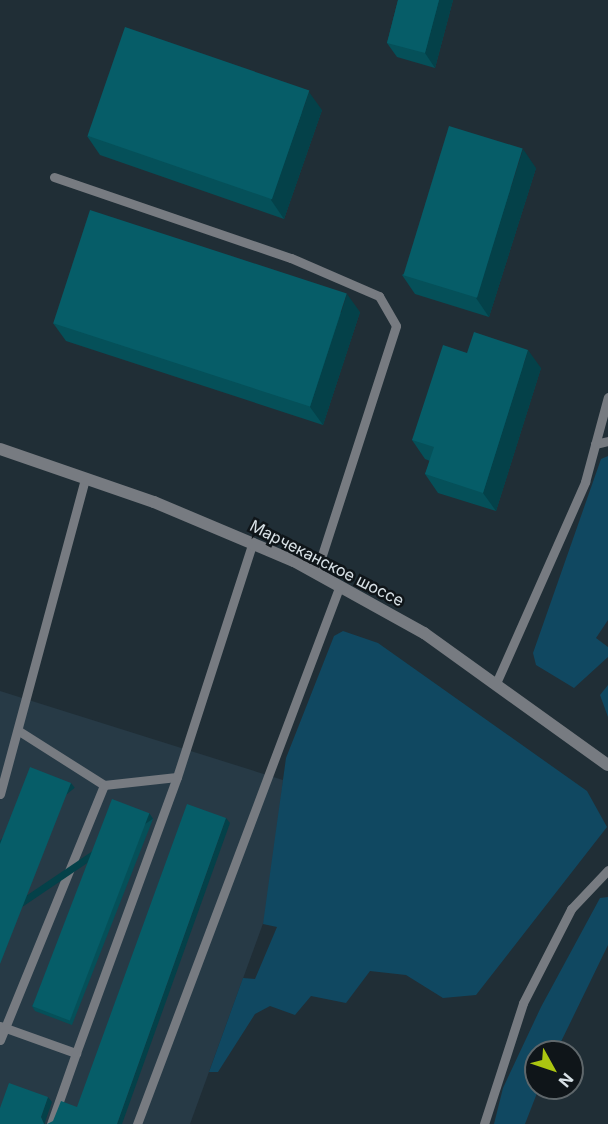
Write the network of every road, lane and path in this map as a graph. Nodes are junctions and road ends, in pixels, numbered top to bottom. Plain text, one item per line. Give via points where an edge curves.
1 (54, 177) dead end
2 (608, 397) edge
3 (608, 441) edge
4 (595, 444) junction
5 (0, 451) edge
6 (85, 478) junction
7 (253, 542) junction
8 (316, 573) junction
9 (340, 585) junction
10 (497, 681) junction
11 (19, 731) junction
12 (608, 765) edge
13 (177, 777) junction
14 (104, 785) junction
15 (0, 794) edge
16 (607, 872) edge
17 (2, 1026) edge
18 (0, 1040) edge
19 (76, 1053) junction
20 (51, 1124) edge
21 (137, 1124) edge
22 (484, 1124) edge

1 - 8 lane via 135,209 291,258 380,296 396,326
2 - 4 lane
3 - 4 lane
4 - 10 lane via 560,546 505,652
5 - 6 street, Марчеканское шоссе
6 - 7 street, Марчеканское шоссе
6 - 11 lane
7 - 8 street, Марчеканское шоссе
7 - 13 lane
8 - 9 street, Марчеканское шоссе
9 - 10 street, Марчеканское шоссе
9 - 21 lane
10 - 12 street, Марчеканское шоссе
11 - 14 lane
11 - 15 lane
13 - 14 lane
13 - 19 lane
14 - 17 lane
16 - 22 lane via 571,909 522,1003
17 - 18 lane
17 - 19 lane
19 - 20 lane

